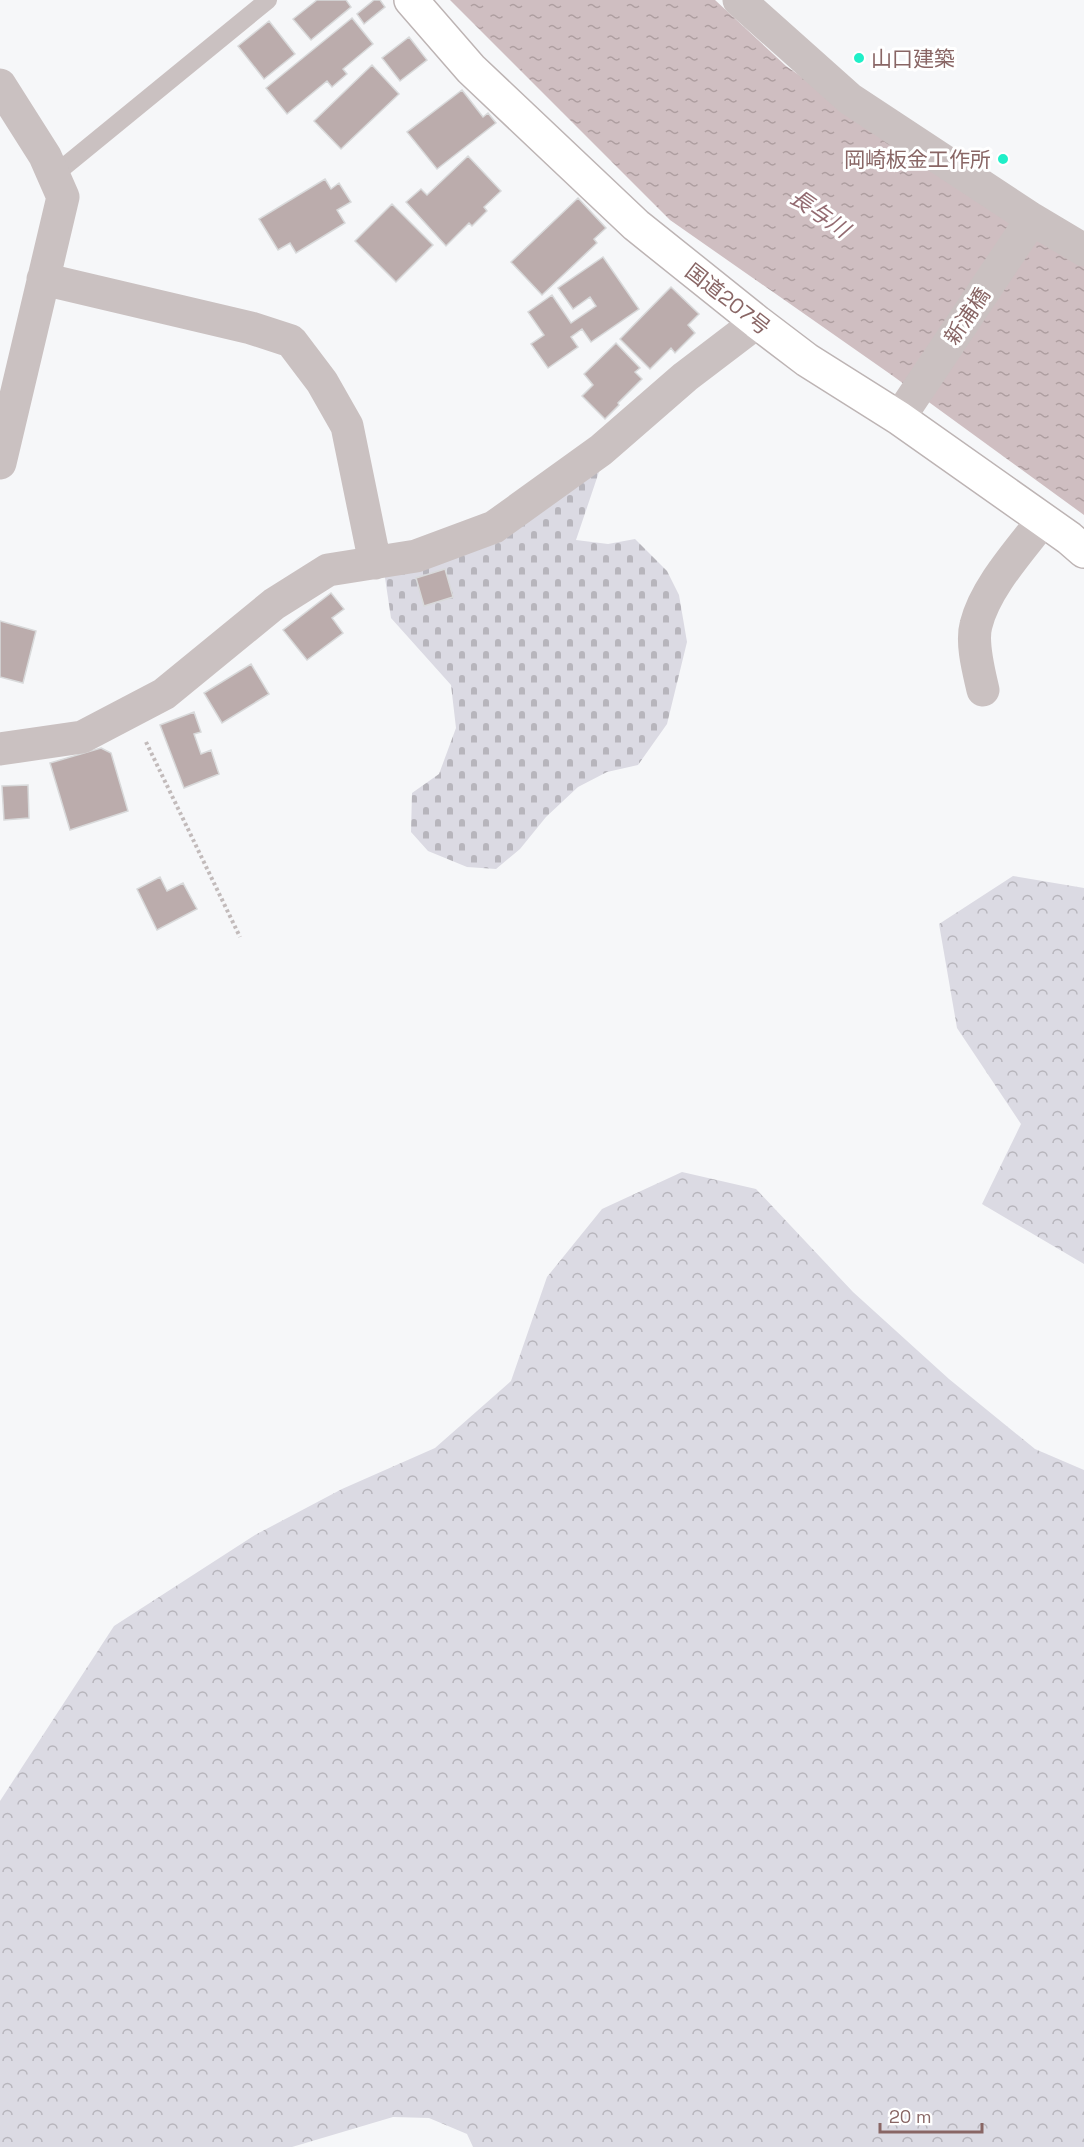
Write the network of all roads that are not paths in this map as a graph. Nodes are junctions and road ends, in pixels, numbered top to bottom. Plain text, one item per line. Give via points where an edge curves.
1 (268, 0) edge
2 (411, 0) edge
3 (739, 0) edge
4 (0, 85) edge
5 (54, 175) junction
6 (1029, 224) junction
7 (1084, 250) edge
8 (44, 279) junction
9 (757, 322) junction
10 (904, 411) junction
11 (0, 463) edge
12 (1043, 520) junction
13 (1084, 550) edge
14 (375, 563) junction
15 (983, 690) dead end
16 (0, 749) edge

1 - 5 lane
2 - 9 highway, 国道207号 via 471,69 636,225
3 - 6 street via 850,99
4 - 5 street
5 - 8 street via 63,197
6 - 7 street
6 - 10 street, 新浦橋
8 - 11 street
8 - 14 street via 291,341 322,382 347,426
9 - 10 highway, 国道207号 via 807,360
9 - 14 street via 685,377 601,450 494,527 416,556
10 - 12 highway, 国道207号
12 - 13 highway, 国道207号
12 - 15 street via 1003,573 984,603 975,627
14 - 16 street via 328,570 274,604 164,694 82,737

